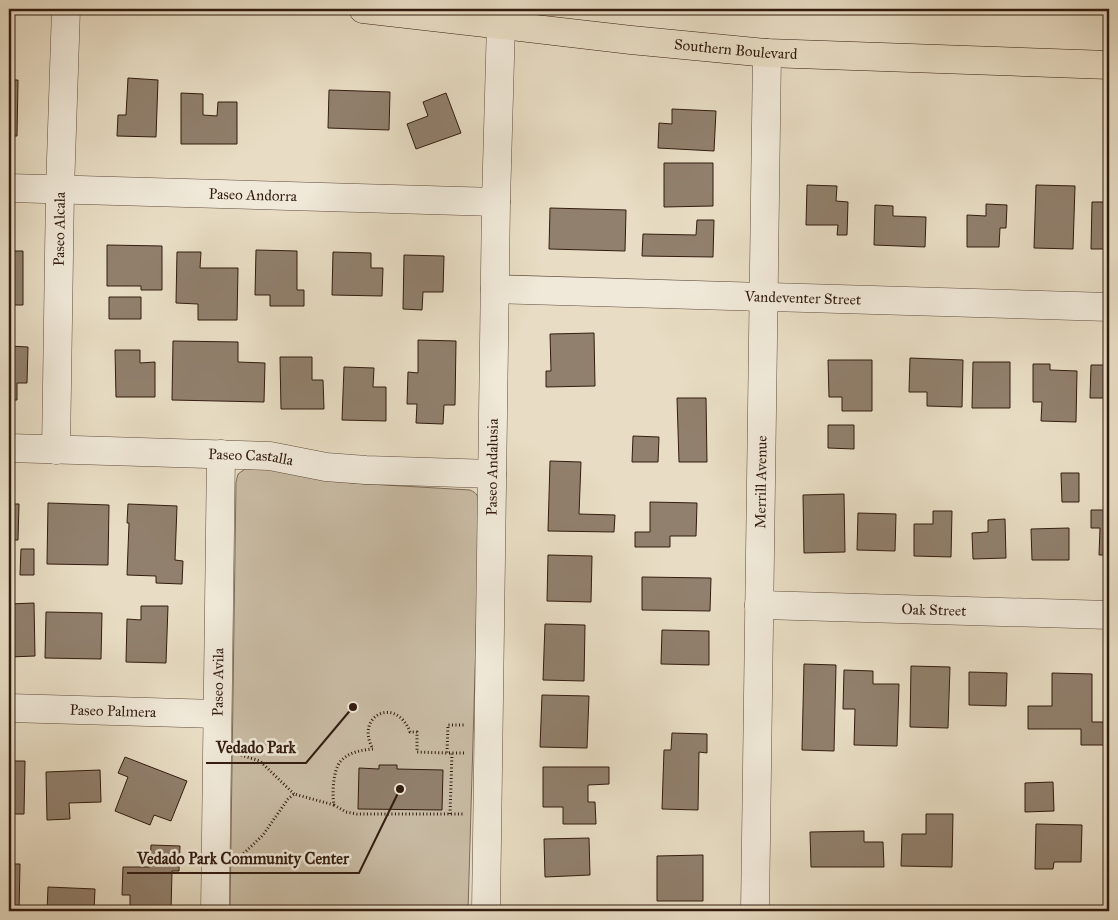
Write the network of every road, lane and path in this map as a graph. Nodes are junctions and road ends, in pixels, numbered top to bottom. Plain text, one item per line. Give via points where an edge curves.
1 (66, 9) edge
2 (369, 9) edge
3 (506, 16) edge
4 (767, 53) junction
5 (1109, 65) edge
6 (9, 188) edge
7 (60, 190) junction
8 (496, 202) junction
9 (495, 289) junction
10 (763, 297) junction
11 (1109, 307) edge
12 (9, 448) edge
13 (56, 450) junction
14 (221, 454) junction
15 (492, 474) junction
16 (759, 605) junction
17 (1109, 615) edge
18 (9, 708) edge
19 (218, 714) junction
20 (464, 734) dead end
21 (464, 744) dead end
22 (450, 753) junction
23 (464, 753) junction
24 (469, 753) dead end
25 (235, 754) dead end
26 (294, 794) junction
27 (334, 805) junction
28 (450, 814) junction
29 (465, 814) dead end
30 (238, 859) dead end
31 (215, 911) edge
32 (486, 911) edge
33 (755, 911) edge

1 - 7 street, Paseo Alcala
2 - 3 main road, Southern Boulevard
3 - 4 main road, Southern Boulevard via 631,40
3 - 8 street, Paseo Andalusia
4 - 5 main road, Southern Boulevard
4 - 10 street, Merrill Avenue
6 - 7 street, Paseo Andorra
7 - 8 street, Paseo Andorra
7 - 13 street, Paseo Alcala
8 - 9 street, Paseo Andalusia
9 - 10 street, Vandeventer Street
9 - 15 street, Paseo Andalusia
10 - 11 street, Vandeventer Street
10 - 16 street, Merrill Avenue
12 - 13 street, Paseo Castalla
13 - 14 street, Paseo Castalla
14 - 15 street, Paseo Castalla via 270,456 326,467 366,470
14 - 19 street, Paseo Avila
15 - 32 street, Paseo Andalusia
16 - 17 street, Oak Street
16 - 33 street, Merrill Avenue
18 - 19 street, Paseo Palmera
19 - 31 street, Paseo Avila
20 - 22 path via 464,725 448,725
21 - 23 path
22 - 23 path
22 - 27 path via 417,752 417,732 410,732 398,715 380,714 373,719 368,730 373,749 358,750 340,762 335,774
22 - 28 path
23 - 24 path
25 - 26 path via 260,761
26 - 27 path
26 - 30 path via 263,835
27 - 28 path via 357,814
28 - 29 path

